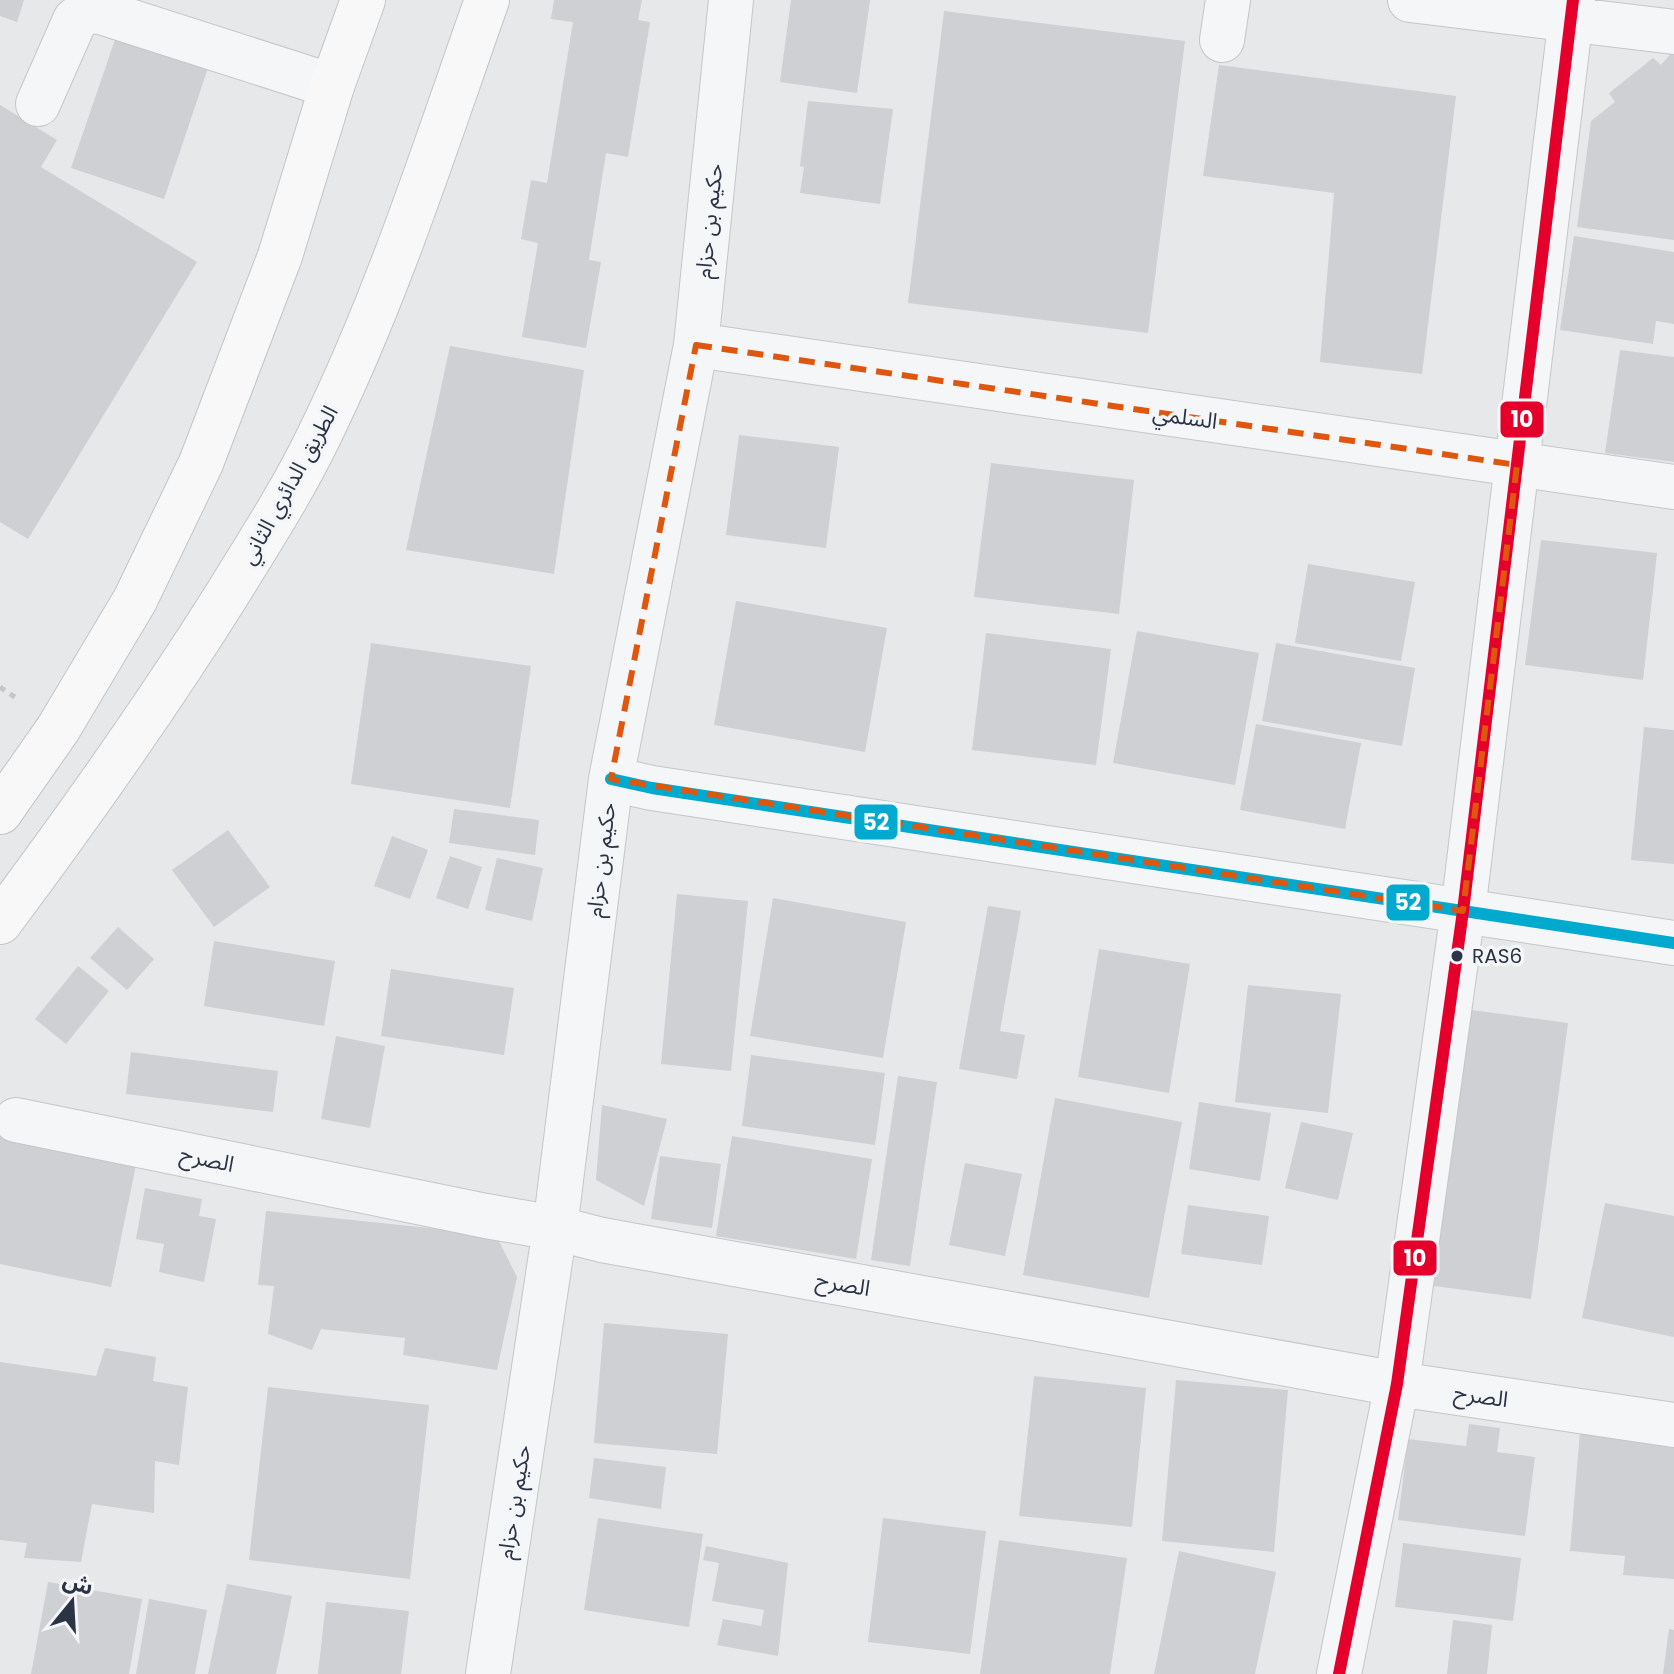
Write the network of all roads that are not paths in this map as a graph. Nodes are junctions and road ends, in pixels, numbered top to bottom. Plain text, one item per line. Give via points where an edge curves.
1 (363, 0) edge
2 (487, 0) edge
3 (731, 0) edge
4 (1410, 0) edge
5 (1572, 9) edge
6 (1674, 32) edge
7 (332, 86) junction
8 (38, 104) dead end
9 (696, 345) junction
10 (1517, 465) junction
11 (1674, 487) edge
12 (611, 779) junction
13 (0, 812) edge
14 (1463, 911) junction
15 (0, 922) edge
16 (1674, 943) edge
17 (16, 1120) dead end
18 (555, 1228) junction
19 (1397, 1384) junction
20 (1674, 1425) edge
21 (488, 1674) edge
22 (1339, 1674) edge

1 - 7 main road
2 - 15 main road, الطريق الدائري الثاني via 372,322 318,438 171,684
3 - 9 street, حكيم بن حزام
4 - 5 street
5 - 6 street
5 - 10 street
7 - 8 street via 98,11 75,20
7 - 13 main road via 280,256 201,463 135,600 58,729
9 - 10 street, السلمي
9 - 12 street, حكيم بن حزام
10 - 11 street, السلمي
10 - 14 street
12 - 14 street
12 - 18 street, حكيم بن حزام
14 - 16 street
14 - 19 street
17 - 18 street, الصرح
18 - 19 street, الصرح
18 - 21 street, حكيم بن حزام
19 - 20 street, الصرح
19 - 22 street

